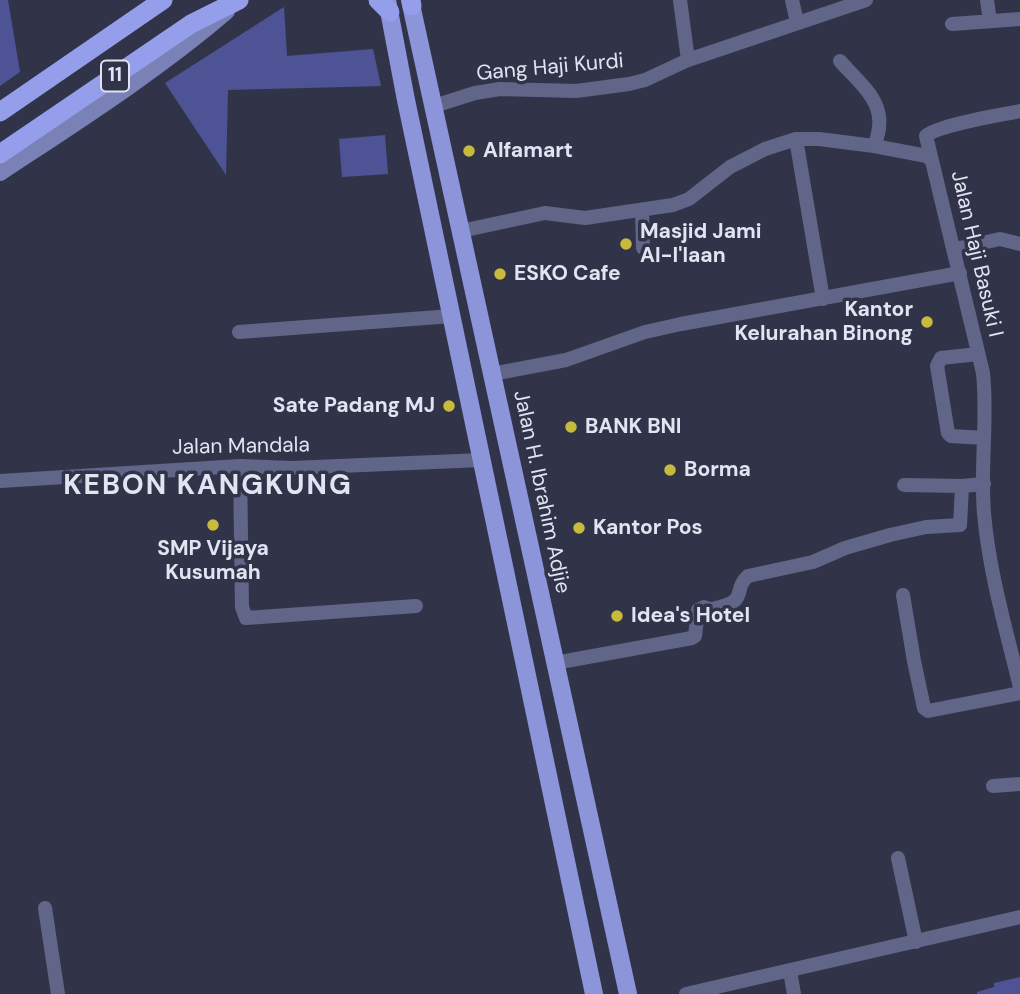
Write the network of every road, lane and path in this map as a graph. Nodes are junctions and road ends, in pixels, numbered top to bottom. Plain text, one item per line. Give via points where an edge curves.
1 (148, 0) edge
2 (163, 0) edge
3 (680, 0) edge
4 (792, 0) edge
5 (866, 0) edge
6 (987, 0) edge
7 (236, 2) edge
8 (411, 2) edge
9 (385, 4) edge
10 (1020, 19) edge
11 (990, 21) junction
12 (797, 22) junction
13 (952, 24) dead end
14 (688, 60) junction
15 (840, 61) dead end
16 (0, 100) edge
17 (434, 106) junction
18 (1020, 111) edge
19 (0, 112) edge
20 (796, 139) junction
21 (874, 146) junction
22 (0, 154) edge
23 (933, 161) junction
24 (0, 172) edge
25 (642, 211) junction
26 (461, 231) junction
27 (1020, 244) edge
28 (643, 248) dead end
29 (955, 249) junction
30 (960, 273) junction
31 (823, 299) junction
32 (452, 316) junction
33 (239, 332) dead end
34 (978, 354) junction
35 (492, 374) junction
36 (984, 438) junction
37 (482, 460) junction
38 (240, 466) junction
39 (0, 481) edge
40 (984, 484) junction
41 (904, 485) dead end
42 (961, 486) junction
43 (903, 595) dead end
44 (416, 606) dead end
45 (555, 663) junction
46 (526, 670) junction
47 (1020, 687) edge
48 (1020, 693) edge
49 (1020, 784) edge
50 (993, 786) dead end
51 (898, 858) dead end
52 (45, 908) dead end
53 (1020, 917) edge
54 (916, 943) junction
55 (790, 971) junction
56 (58, 994) edge
57 (594, 994) edge
58 (628, 994) edge
59 (685, 994) edge
60 (794, 994) edge

1 - 16 main road
2 - 19 highway, 11
3 - 14 street
4 - 12 street
5 - 12 street, Gang Haji Kurdi
6 - 11 street
7 - 22 highway, 11 via 191,24
7 - 24 main road via 201,33
8 - 17 main road, Jalan H. Ibrahim Adjie
9 - 32 main road
10 - 11 street
11 - 13 street
12 - 14 street, Gang Haji Kurdi
14 - 17 street, Gang Haji Kurdi via 629,84 576,91 500,89
15 - 21 street via 877,108 881,125
17 - 26 main road, Jalan H. Ibrahim Adjie
18 - 23 street, Jalan Haji Basuki I via 927,133
20 - 21 street
20 - 25 street via 730,167 689,199
20 - 31 street
21 - 23 street
23 - 29 street, Jalan Haji Basuki I
25 - 26 street via 585,218 545,212
25 - 28 street
26 - 35 main road, Jalan H. Ibrahim Adjie
27 - 29 street via 1002,239
29 - 30 street, Jalan Haji Basuki I
30 - 31 street
30 - 34 street, Jalan Haji Basuki I
31 - 35 street via 645,332 566,360
32 - 33 street
32 - 37 main road
34 - 36 street, Jalan Haji Basuki I via 985,394
34 - 36 street via 941,358 937,366 948,433
35 - 45 main road, Jalan H. Ibrahim Adjie
36 - 40 street, Jalan Haji Basuki I
37 - 38 street, Jalan Mandala
37 - 46 main road
38 - 39 street, Jalan Mandala
38 - 44 street via 242,607 246,618
40 - 42 street
40 - 47 street, Jalan Haji Basuki I via 994,585
41 - 42 street
42 - 45 street via 960,526 890,535 813,562 748,576 733,603 698,610 692,638
43 - 48 street via 924,708 928,711
45 - 46 main road
45 - 58 main road, Jalan H. Ibrahim Adjie
46 - 57 main road
49 - 50 street
51 - 54 street
52 - 56 street
53 - 54 street
54 - 55 street
55 - 59 street
55 - 60 street

